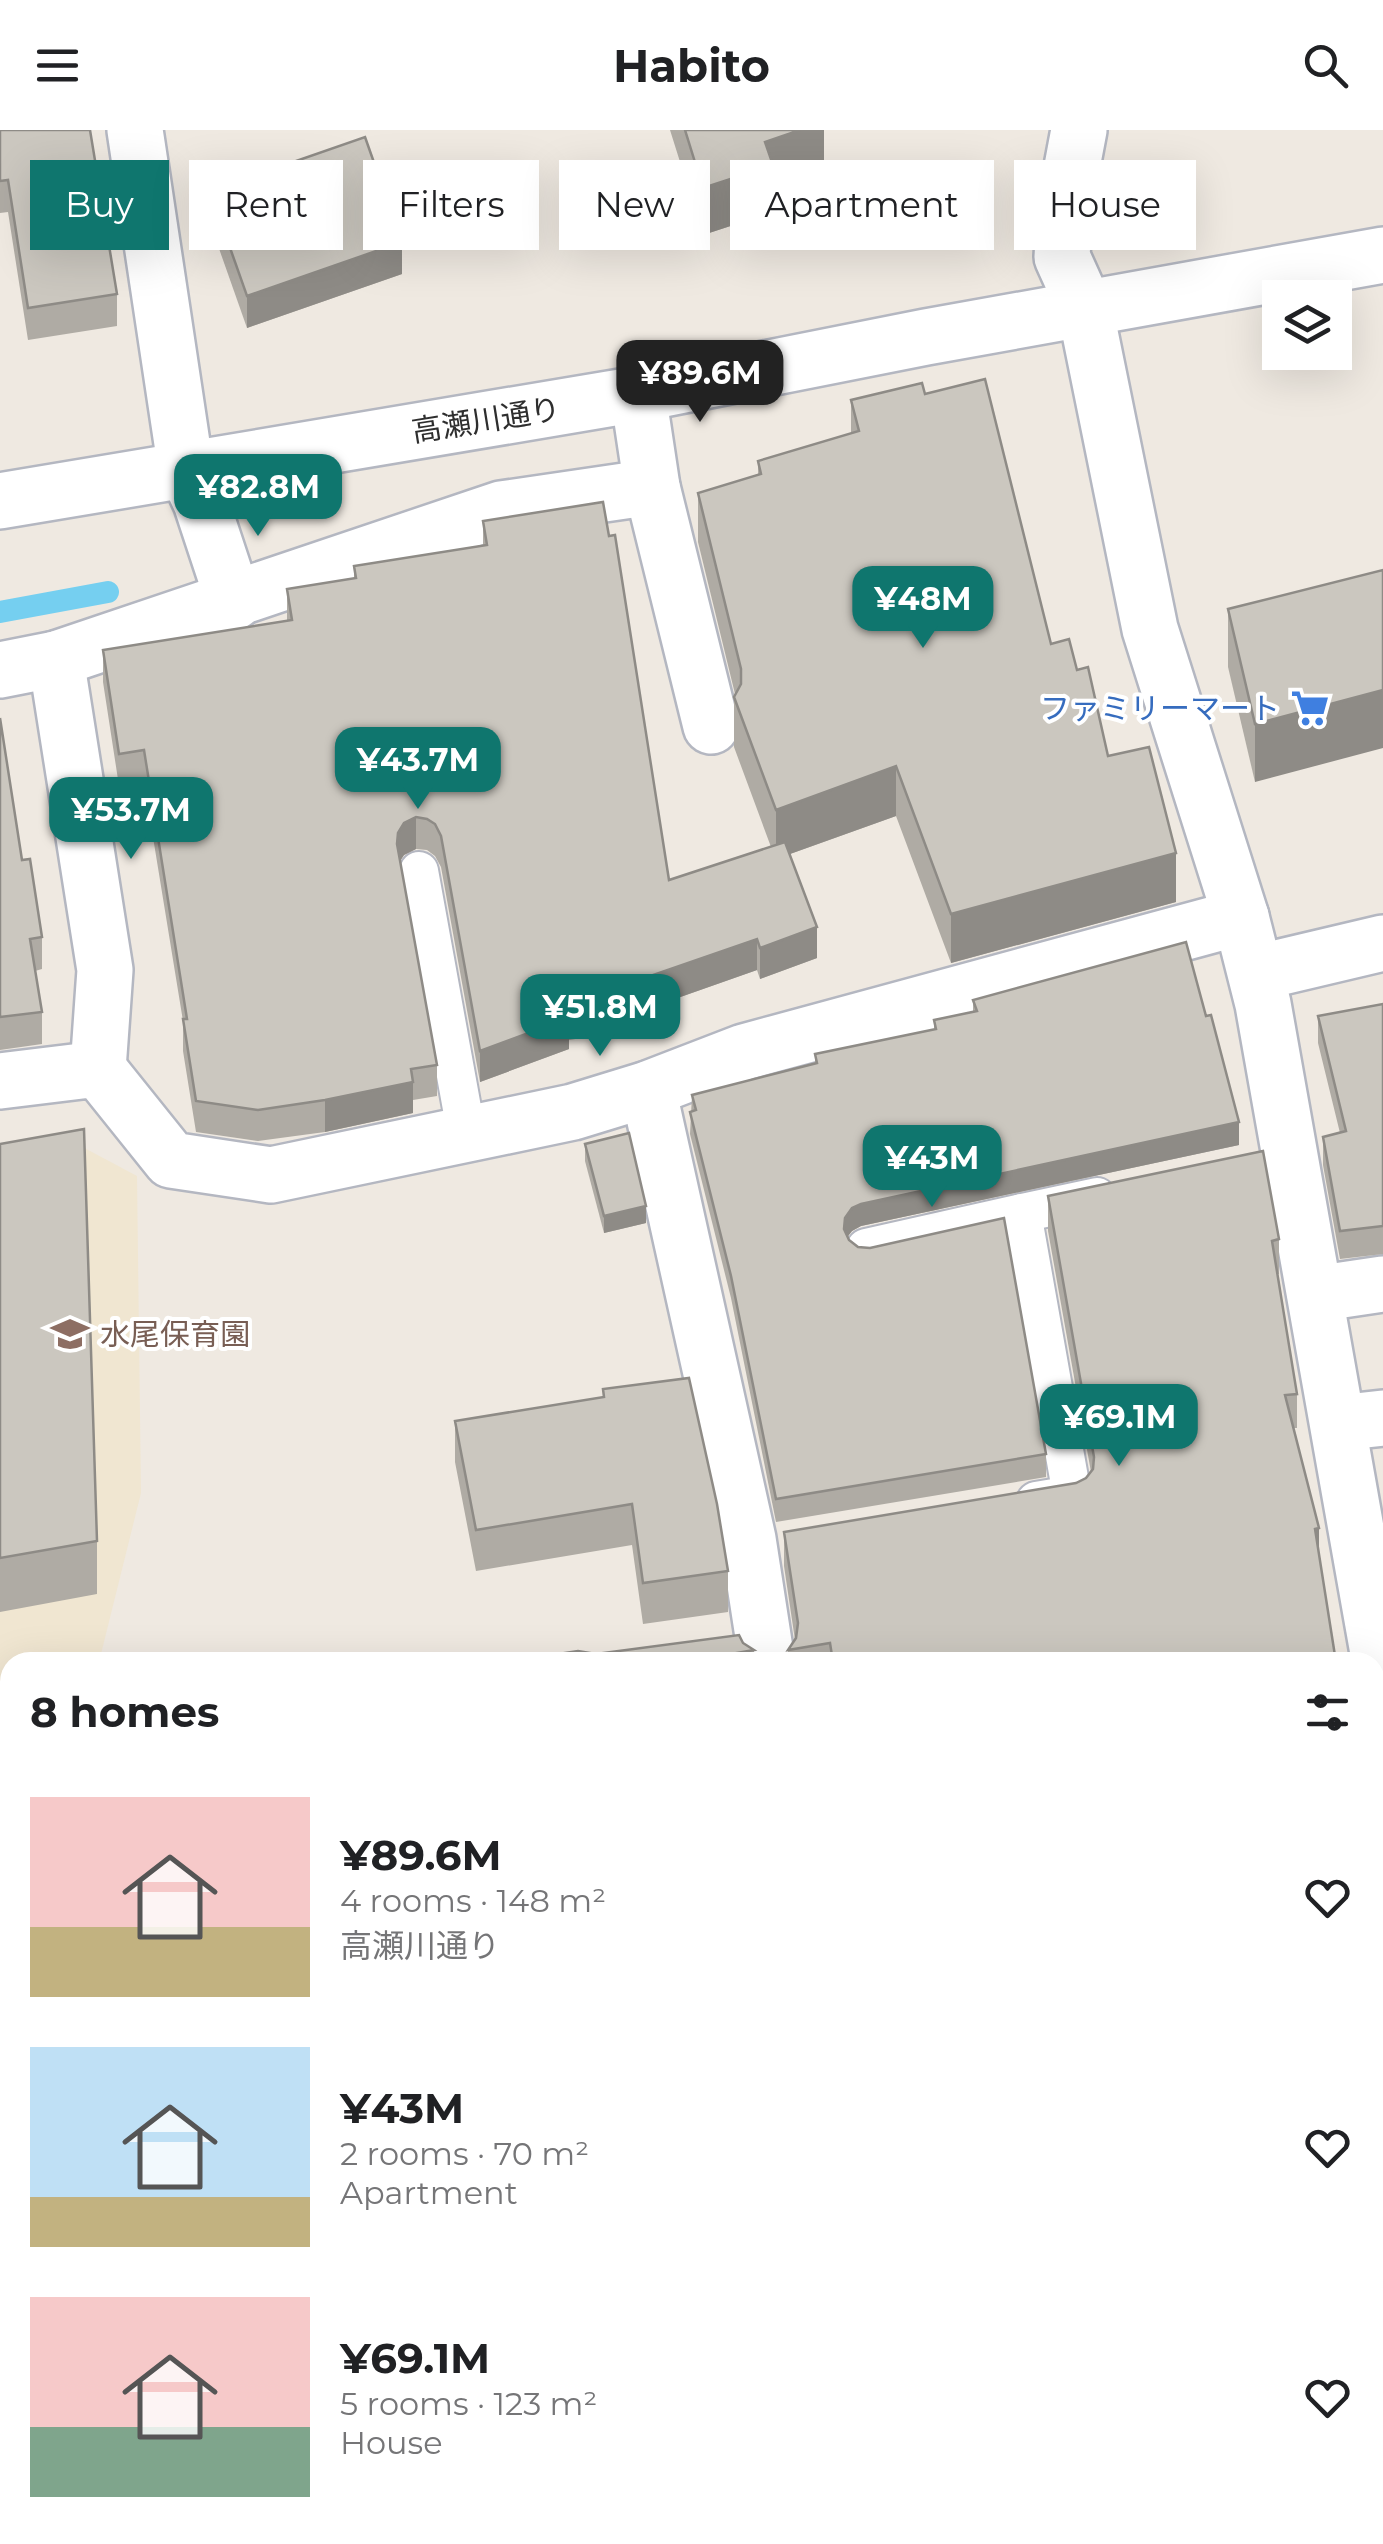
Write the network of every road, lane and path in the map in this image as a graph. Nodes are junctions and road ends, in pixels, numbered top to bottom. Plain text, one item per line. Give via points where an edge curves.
1 (135, 130) edge
2 (1079, 130) edge
3 (1383, 255) edge
4 (1084, 308) junction
5 (638, 394) junction
6 (194, 486) junction
7 (652, 487) junction
8 (0, 501) edge
9 (234, 602) junction
10 (56, 659) junction
11 (0, 670) edge
12 (710, 726) dead end
13 (419, 871) dead end
14 (1241, 917) junction
15 (1383, 943) edge
16 (1256, 973) junction
17 (98, 1069) junction
18 (0, 1081) edge
19 (648, 1088) junction
20 (467, 1136) junction
21 (1137, 1189) edge
22 (1022, 1213) junction
23 (866, 1248) edge
24 (1383, 1284) edge
25 (1315, 1294) junction
26 (1360, 1421) edge
27 (996, 1508) edge
28 (707, 1647) edge
29 (765, 1651) edge
30 (1380, 1652) edge

1 - 6 street
2 - 4 street via 1064,204 1062,257
3 - 4 street, 高瀬川通り
4 - 5 street, 高瀬川通り
4 - 14 street via 1150,629
5 - 6 street, 高瀬川通り
5 - 7 street
6 - 8 street, 高瀬川通り
6 - 9 street
7 - 9 street via 501,509
7 - 12 street
9 - 10 street
10 - 11 street
10 - 17 street via 106,970
13 - 20 lane
14 - 16 street
14 - 19 street via 744,1052
15 - 16 street
16 - 25 street via 1272,1160
17 - 18 street
17 - 20 street via 171,1160 271,1175
19 - 20 street
19 - 29 street via 769,1546
21 - 22 lane
22 - 23 lane
22 - 27 lane via 1072,1495
24 - 25 street
25 - 26 street
26 - 30 street
28 - 29 street

